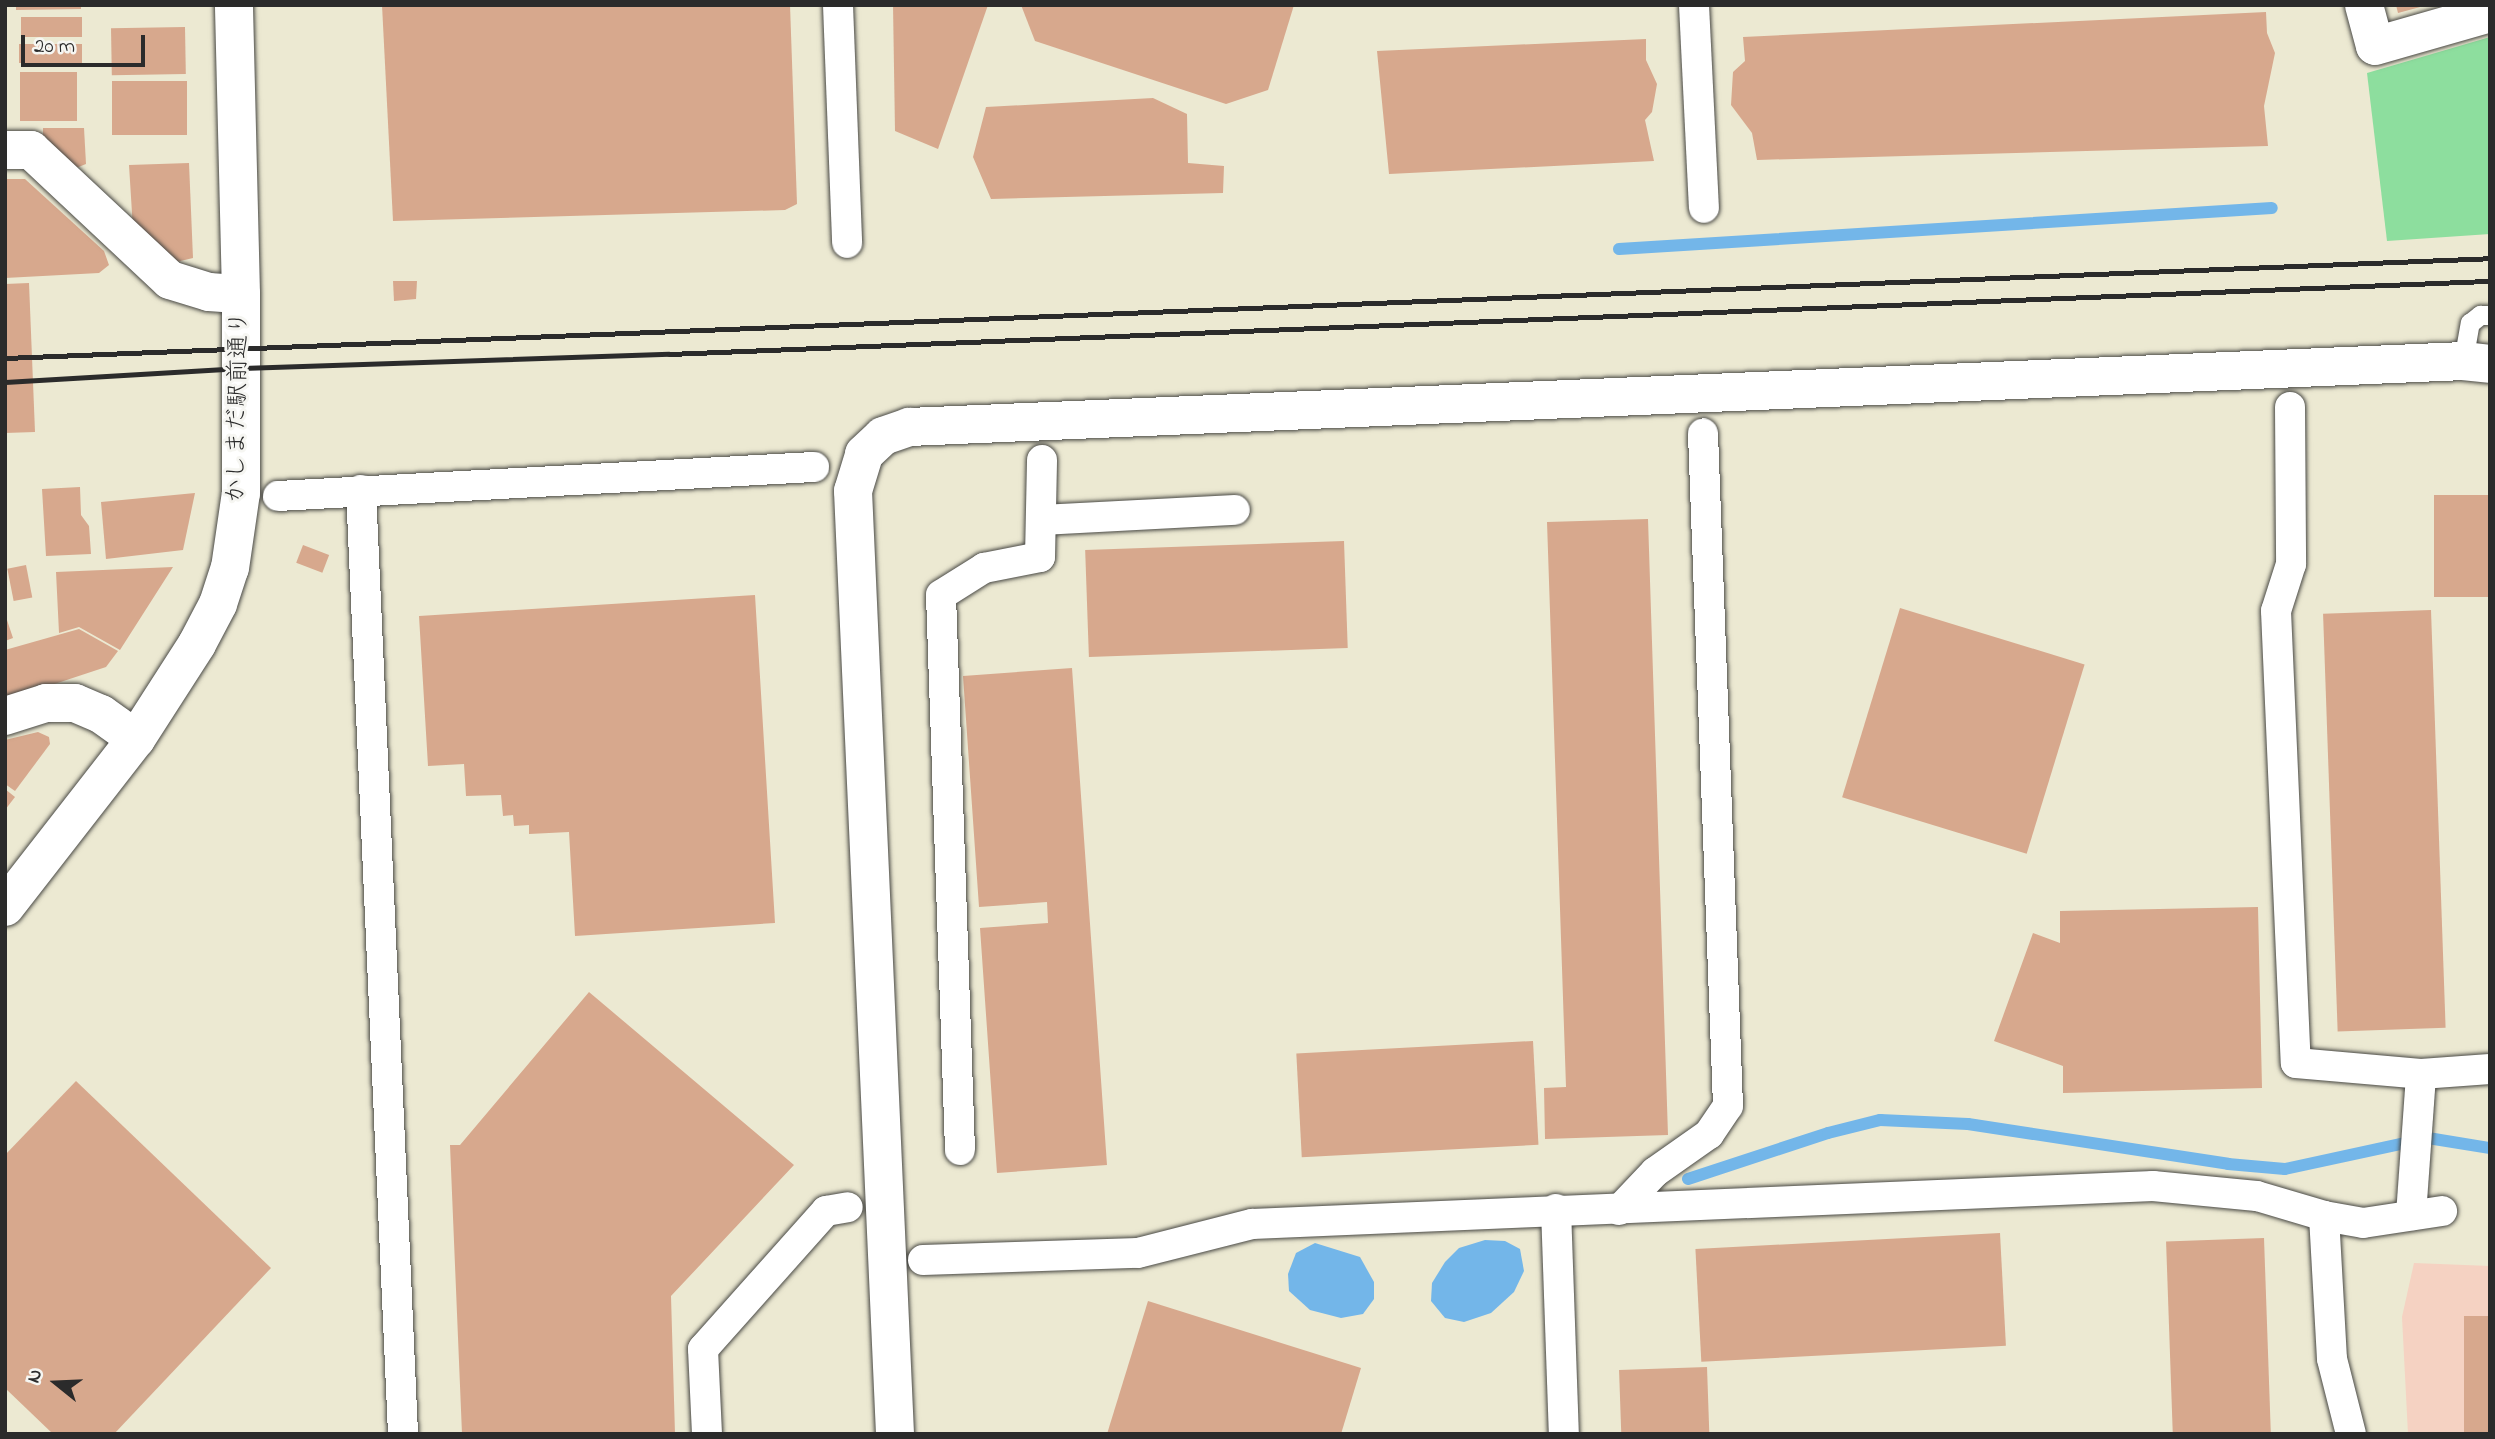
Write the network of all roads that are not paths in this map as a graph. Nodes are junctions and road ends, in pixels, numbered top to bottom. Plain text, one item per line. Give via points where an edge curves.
1 (234, 5) edge
2 (838, 5) edge
3 (1694, 5) edge
4 (2364, 5) edge
5 (2490, 13) edge
6 (5, 150) edge
7 (1704, 208) dead end
8 (847, 243) dead end
9 (241, 294) junction
10 (2490, 315) edge
11 (2477, 362) edge
12 (2290, 407) dead end
13 (1703, 433) dead end
14 (1042, 460) dead end
15 (814, 467) dead end
16 (361, 489) junction
17 (278, 496) dead end
18 (1236, 510) dead end
19 (1042, 520) junction
20 (5, 716) edge
21 (136, 738) junction
22 (5, 907) edge
23 (2490, 1069) edge
24 (2421, 1074) junction
25 (960, 1150) dead end
26 (848, 1207) dead end
27 (1556, 1209) junction
28 (1619, 1210) junction
29 (2442, 1210) dead end
30 (2411, 1215) junction
31 (2324, 1216) junction
32 (923, 1260) dead end
33 (403, 1434) edge
34 (707, 1434) edge
35 (895, 1434) edge
36 (1564, 1434) edge
37 (2351, 1434) edge

1 - 9 street, かしまだ駅前通り
2 - 8 street
3 - 7 street
4 - 5 street via 2375,46
6 - 9 street via 31,150 170,280 209,292
9 - 21 street, かしまだ駅前通り via 241,493 230,568 197,644
10 - 11 lane via 2480,315 2470,323
11 - 35 street via 909,427 883,436 864,454 852,491
12 - 24 street via 2291,564 2276,611 2296,1063
13 - 28 street via 1728,1106 1709,1134 1655,1172
14 - 19 street
15 - 16 street
16 - 17 street
16 - 33 street
18 - 19 street
19 - 25 street via 1040,557 984,568 941,595
20 - 21 street via 46,703 75,702
21 - 22 street, かしまだ駅前通り
23 - 24 street
24 - 30 street
26 - 34 street via 826,1211 703,1349
27 - 28 street
27 - 32 street via 1252,1224 1138,1253
27 - 36 street
28 - 31 street via 2153,1186 2257,1196
29 - 30 street
30 - 31 street via 2363,1223
31 - 37 street via 2332,1359

